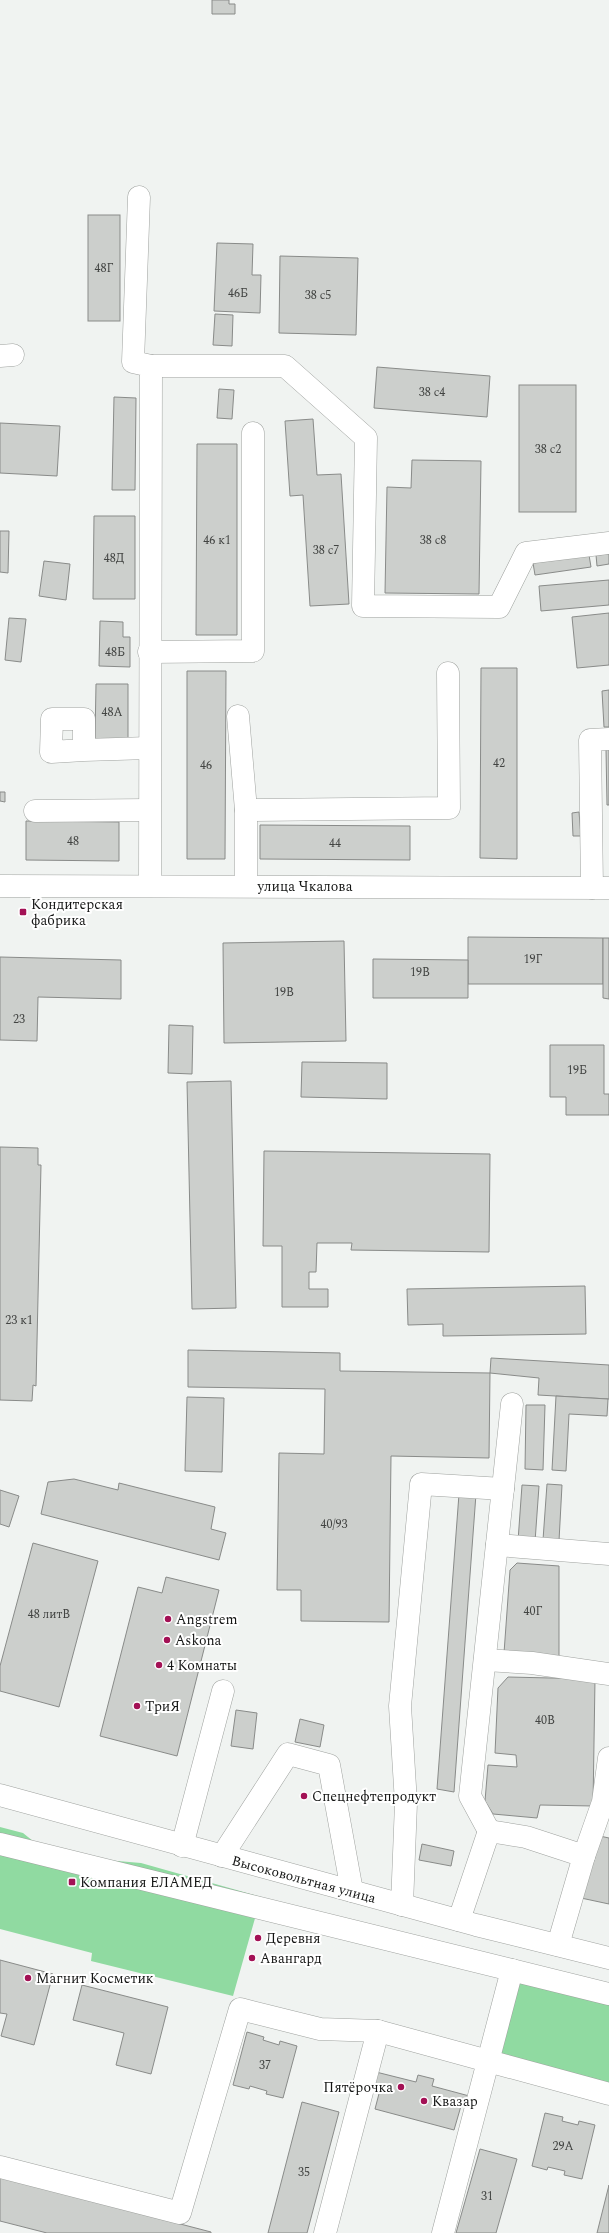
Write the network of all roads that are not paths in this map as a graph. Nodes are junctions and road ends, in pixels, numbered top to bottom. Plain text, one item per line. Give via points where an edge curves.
1 (139, 197) dead end
2 (152, 366) junction
3 (253, 432) dead end
4 (609, 543) edge
5 (149, 652) junction
6 (448, 673) dead end
7 (238, 716) dead end
8 (609, 739) edge
9 (149, 748) junction
10 (84, 750) dead end
11 (149, 810) junction
12 (246, 810) junction
13 (35, 811) dead end
14 (0, 886) edge
15 (150, 886) junction
16 (246, 886) junction
17 (600, 888) edge
18 (512, 1404) dead end
19 (503, 1489) junction
20 (497, 1545) junction
21 (609, 1554) edge
22 (485, 1660) junction
23 (609, 1674) edge
24 (223, 1690) dead end
25 (609, 1758) edge
26 (0, 1795) edge
27 (489, 1832) junction
28 (0, 1844) edge
29 (182, 1846) junction
30 (222, 1856) junction
31 (584, 1856) junction
32 (352, 1891) junction
33 (402, 1905) junction
34 (467, 1923) junction
35 (558, 1945) junction
36 (609, 1958) edge
37 (512, 1970) junction
38 (609, 1994) edge
39 (378, 2031) junction
40 (489, 2062) junction
41 (609, 2094) edge
42 (0, 2167) edge
43 (325, 2233) edge
44 (443, 2233) edge

1 - 2 street via 133,362
2 - 4 street via 285,366 366,438 363,606 499,607 526,553
2 - 5 street
3 - 5 street via 252,651
5 - 9 street
6 - 12 street via 449,808
7 - 12 street
8 - 17 street via 590,740
9 - 10 street
9 - 11 street
11 - 13 street
11 - 15 street
12 - 16 street
14 - 15 street, улица Чкалова
15 - 16 street, улица Чкалова
16 - 17 street, улица Чкалова
18 - 19 street
19 - 20 street
19 - 33 street via 421,1484 400,1706 406,1803
20 - 21 street
20 - 22 street
22 - 23 street via 532,1663
22 - 27 street via 470,1796
24 - 29 street
25 - 31 street via 603,1802
26 - 29 street, Высоковольтная улица
27 - 31 street via 526,1837
27 - 34 street
28 - 37 street
29 - 30 street, Высоковольтная улица
30 - 32 street, Высоковольтная улица
30 - 32 street via 288,1754 329,1765
31 - 35 street
32 - 33 street, Высоковольтная улица
33 - 34 street, Высоковольтная улица
34 - 35 street, Высоковольтная улица
35 - 36 street, Высоковольтная улица
37 - 38 street
37 - 40 street
39 - 40 street
39 - 42 street via 320,2029 240,2009 180,2213
39 - 43 street
40 - 41 street
40 - 44 street

